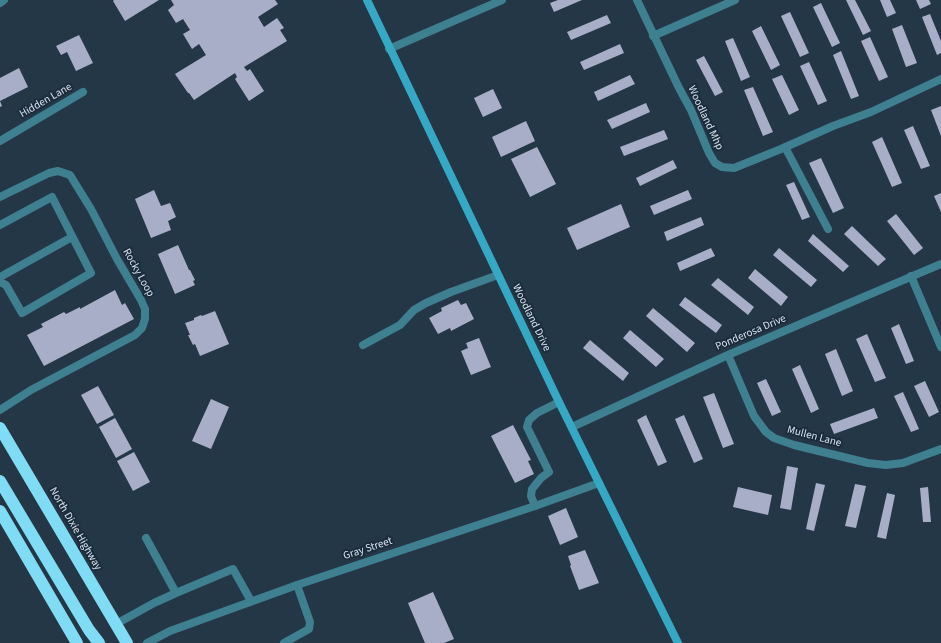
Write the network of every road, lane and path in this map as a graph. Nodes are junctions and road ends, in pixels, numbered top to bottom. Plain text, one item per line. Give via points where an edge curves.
1 (4, 0) edge
2 (367, 0) edge
3 (502, 0) edge
4 (637, 0) edge
5 (735, 0) edge
6 (0, 2) edge
7 (654, 36) junction
8 (389, 49) junction
9 (941, 79) edge
10 (83, 92) dead end
11 (0, 141) edge
12 (785, 147) junction
13 (0, 197) edge
14 (0, 225) edge
15 (828, 228) dead end
16 (72, 237) junction
17 (941, 264) edge
18 (498, 275) junction
19 (912, 276) junction
20 (0, 277) edge
21 (0, 282) edge
22 (363, 345) dead end
23 (941, 347) edge
24 (728, 355) junction
25 (559, 402) junction
26 (0, 410) edge
27 (572, 427) junction
28 (0, 428) edge
29 (941, 449) edge
30 (0, 481) edge
31 (599, 483) junction
32 (535, 506) junction
33 (0, 511) edge
34 (146, 538) dead end
35 (297, 585) junction
36 (176, 593) junction
37 (251, 601) junction
38 (116, 624) junction
39 (77, 643) edge
40 (99, 643) edge
41 (127, 643) edge
42 (147, 643) edge
43 (284, 643) edge
44 (678, 643) edge

1 - 6 street
2 - 8 street, Woodland Drive
3 - 8 street
4 - 7 street, Woodland Mhp
5 - 7 street
7 - 12 street, Woodland Mhp via 715,163 722,167 734,168
8 - 18 street, Woodland Drive
9 - 12 street, Woodland Mhp via 871,112
10 - 11 street, Hidden Lane
12 - 15 street
13 - 26 street, Rocky Loop via 49,173 58,171 70,175 92,209 141,300 146,319 135,335 31,390
14 - 16 street via 52,197
16 - 20 street
16 - 21 street via 91,273 22,313 6,285
17 - 19 street, Ponderosa Drive
18 - 22 street via 426,303 414,310 400,324
18 - 25 street, Woodland Drive
19 - 23 street
19 - 24 street, Ponderosa Drive
24 - 27 street, Ponderosa Drive
24 - 29 street, Mullen Lane via 754,416 774,438 868,463 886,465 903,463
25 - 27 street, Woodland Drive
25 - 32 street via 529,420 527,427 549,472 532,490 531,496
27 - 31 street, Woodland Drive
28 - 38 highway, North Dixie Highway
30 - 40 highway
31 - 32 street, Gray Street
31 - 44 street, Woodland Drive
32 - 35 street, Gray Street
33 - 39 highway
34 - 36 street
35 - 37 street, Gray Street
35 - 43 street via 310,622 309,629
36 - 37 street via 233,569
36 - 38 street
37 - 42 street, Gray Street via 170,631
38 - 41 highway, North Dixie Highway

